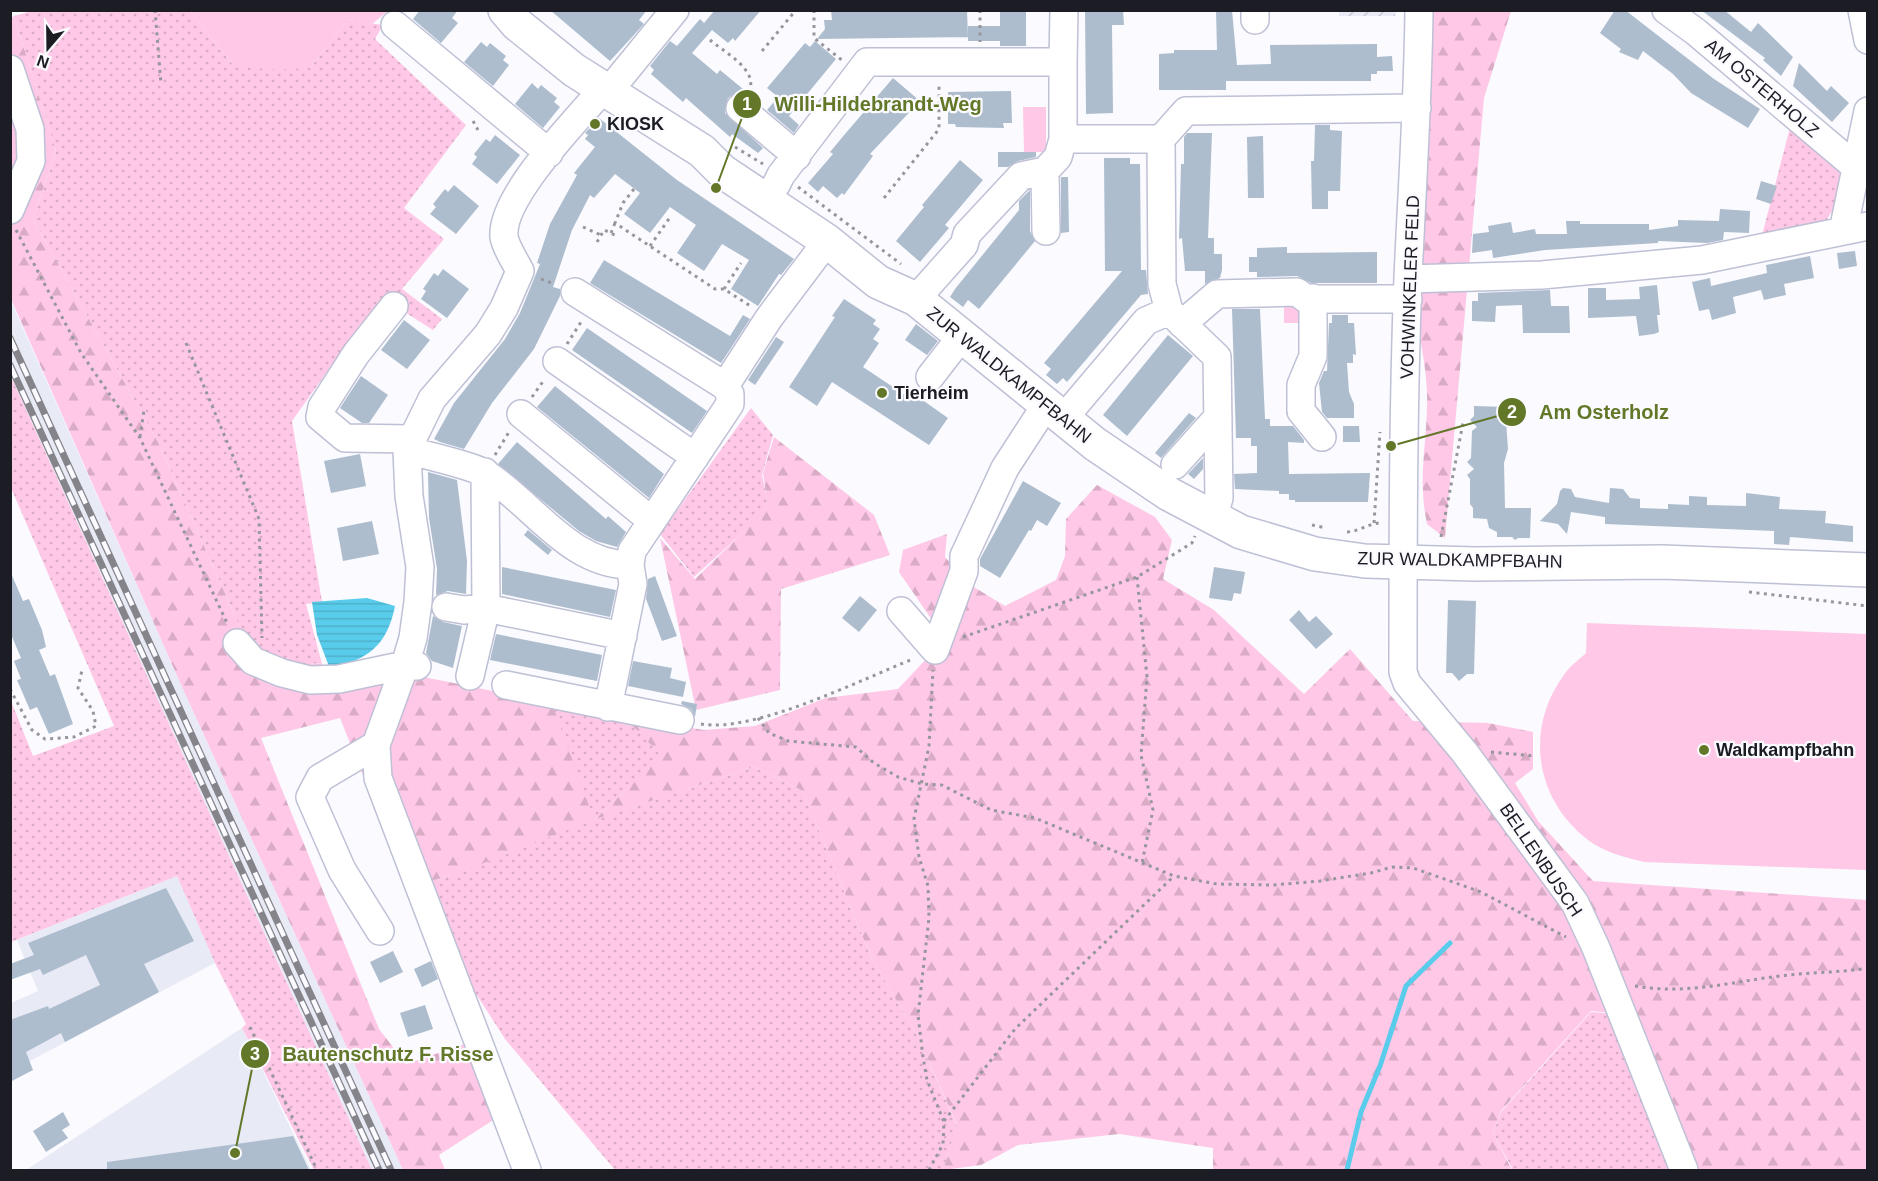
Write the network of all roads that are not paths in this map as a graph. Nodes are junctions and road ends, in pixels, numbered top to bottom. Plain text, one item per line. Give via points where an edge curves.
1 (675, 10) edge
2 (1064, 10) edge
3 (1419, 10) edge
4 (1666, 10) edge
5 (1862, 10) edge
6 (518, 15) edge
7 (395, 25) dead end
8 (1868, 40) edge
9 (1063, 62) junction
10 (10, 69) edge
11 (605, 90) junction
12 (740, 108) road end
13 (1418, 108) junction
14 (1868, 111) edge
15 (1063, 139) junction
16 (1161, 139) junction
17 (702, 151) junction
18 (549, 153) junction
19 (797, 156) junction
20 (1857, 168) junction
21 (1045, 171) junction
22 (776, 185) junction
23 (10, 210) edge
24 (1855, 229) edge
25 (1046, 231) dead end
26 (827, 241) junction
27 (1408, 289) junction
28 (1313, 298) junction
29 (584, 299) road end
30 (916, 299) junction
31 (394, 306) dead end
32 (1176, 317) junction
33 (961, 337) junction
34 (557, 361) road end
35 (930, 377) dead end
36 (725, 386) junction
37 (1054, 412) junction
38 (521, 414) road end
39 (1218, 417) junction
40 (1322, 437) dead end
41 (409, 444) junction
42 (695, 457) junction
43 (1174, 465) dead end
44 (484, 472) junction
45 (1208, 517) junction
46 (652, 521) junction
47 (1402, 563) junction
48 (630, 565) junction
49 (1868, 570) edge
50 (432, 605) junction
51 (486, 608) junction
52 (902, 611) dead end
53 (623, 636) junction
54 (237, 643) road end
55 (413, 666) junction
56 (470, 676) dead end
57 (506, 685) dead end
58 (608, 707) junction
59 (680, 720) dead end
60 (376, 745) junction
61 (380, 932) dead end
62 (527, 1170) edge
63 (1684, 1170) edge

1 - 11 street
2 - 9 street
3 - 13 street, VOHWINKELER FELD
4 - 20 street, AM OSTERHOLZ
5 - 8 street
6 - 11 main road, ZUR WALDKAMPFBAHN via 574,70
7 - 18 street
9 - 15 street
9 - 19 street via 867,62
10 - 23 street via 30,129 31,162
11 - 17 main road, ZUR WALDKAMPFBAHN
11 - 18 street
12 - 19 street
13 - 16 street via 1186,111
13 - 27 street, VOHWINKELER FELD
14 - 20 street
15 - 16 street
15 - 21 street via 1058,157
16 - 32 street via 1162,284
17 - 22 main road, ZUR WALDKAMPFBAHN via 731,158
17 - 26 main road, ZUR WALDKAMPFBAHN via 722,171
18 - 41 street via 519,190 506,219 504,238 530,274 488,334 432,399
19 - 22 street
20 - 24 street
21 - 25 street
21 - 30 street via 1021,176 967,234 964,245
22 - 30 main road, ZUR WALDKAMPFBAHN via 902,279
24 - 27 street via 1702,260
26 - 30 main road, ZUR WALDKAMPFBAHN via 878,282
26 - 36 street
27 - 28 street
27 - 47 street, VOHWINKELER FELD
28 - 32 street via 1306,299 1297,292 1217,294
28 - 40 street via 1313,357 1301,385 1301,411
29 - 36 street
30 - 33 main road, ZUR WALDKAMPFBAHN
31 - 41 street via 356,354 322,407 320,417 345,438
32 - 37 street via 1146,321
32 - 39 street via 1217,357
33 - 35 street
33 - 37 main road, ZUR WALDKAMPFBAHN
34 - 42 street
36 - 42 street via 730,404
37 - 45 main road, ZUR WALDKAMPFBAHN via 1139,475
37 - 52 street via 1005,468 964,556 964,571 935,650
38 - 46 street
39 - 43 street
39 - 45 street via 1219,498
41 - 44 street
41 - 50 street via 409,496 420,567
42 - 46 street
44 - 48 street via 580,551 606,563
44 - 51 street
45 - 47 main road, ZUR WALDKAMPFBAHN via 1269,542 1315,554
46 - 48 street via 632,551
47 - 49 main road, ZUR WALDKAMPFBAHN via 1614,561
47 - 63 street, BELLENBUSCH via 1403,672 1407,683 1465,753 1575,903
48 - 53 street via 633,584
50 - 51 street via 464,610
50 - 55 street via 413,638
51 - 53 street
51 - 56 street
53 - 58 street
54 - 55 street via 253,661 264,659 309,680 339,679
55 - 60 street
57 - 58 street
58 - 59 street
60 - 61 street via 320,777 310,797 342,870
60 - 62 street via 378,778

